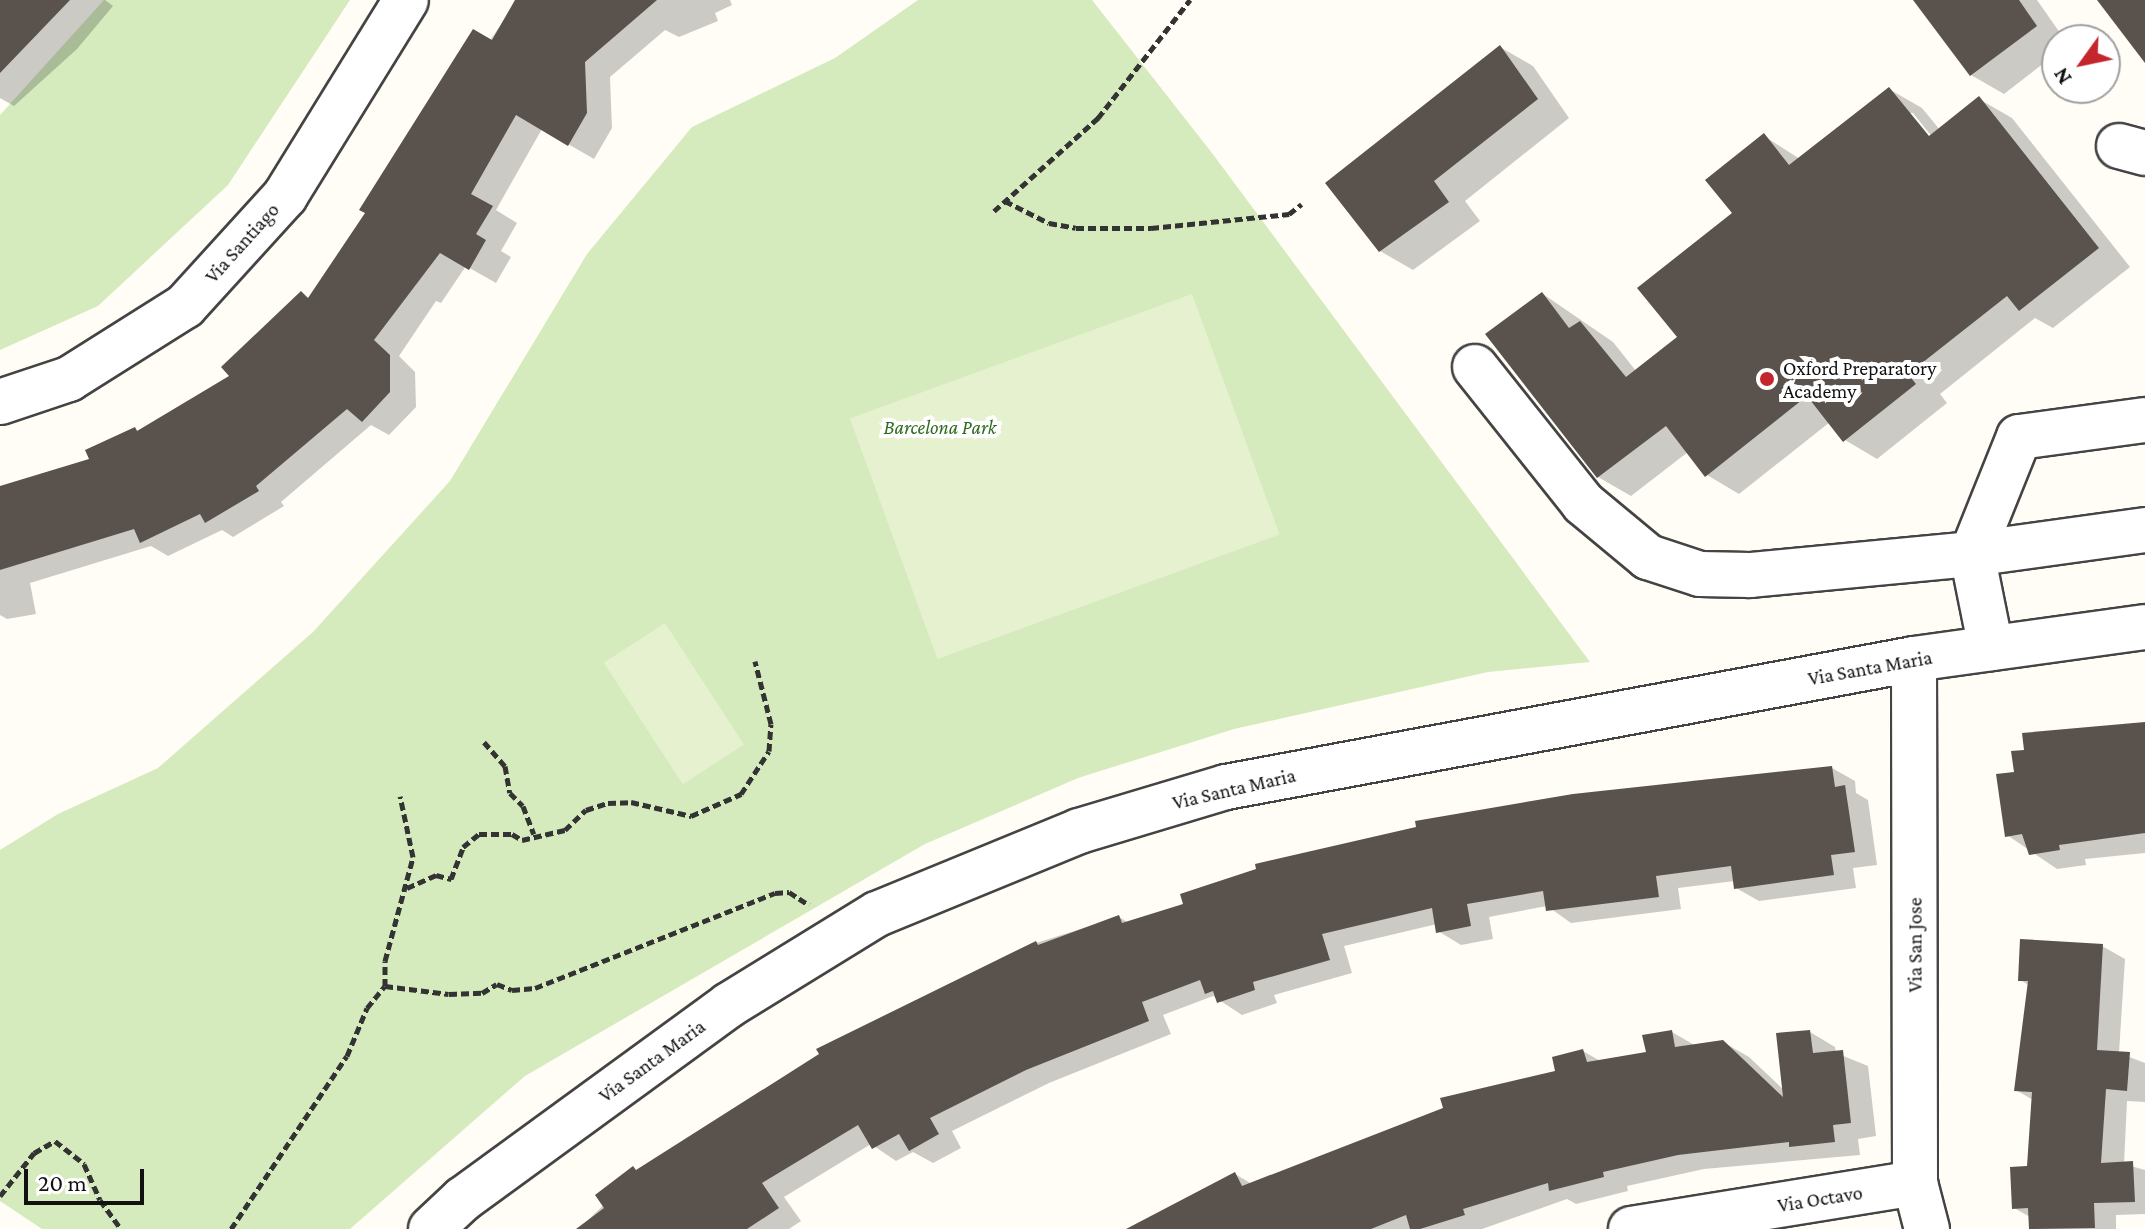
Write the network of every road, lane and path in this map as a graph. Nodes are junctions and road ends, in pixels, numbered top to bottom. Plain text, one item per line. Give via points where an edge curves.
1 (406, 0) edge
2 (1190, 0) edge
3 (1005, 201) junction
4 (1302, 204) dead end
5 (994, 211) dead end
6 (1475, 367) dead end
7 (0, 402) edge
8 (2145, 420) edge
9 (2145, 530) edge
10 (1972, 554) junction
11 (2145, 627) edge
12 (1991, 648) junction
13 (1914, 659) junction
14 (755, 661) dead end
15 (484, 742) dead end
16 (400, 796) dead end
17 (534, 834) junction
18 (407, 888) junction
19 (814, 908) dead end
20 (385, 986) junction
21 (1915, 1183) junction
22 (0, 1196) edge
23 (121, 1229) edge
24 (231, 1229) edge
25 (431, 1229) edge
26 (1631, 1229) edge
27 (1927, 1229) edge

1 - 7 street, Via Santiago via 285,196 185,306 69,379
2 - 3 path via 1098,118
3 - 4 path via 1049,223 1076,228 1151,228 1289,214
3 - 5 path
6 - 10 street via 1583,503 1648,557 1700,574 1750,575
8 - 10 street via 2019,437
9 - 10 street
10 - 12 street
11 - 12 street, Via Santa Maria
12 - 13 street, Via Santa Maria
13 - 21 street, Via San Jose
13 - 25 street, Via Santa Maria via 1226,787 1079,831 877,914 729,1005 463,1199
14 - 17 path via 771,724 769,751 741,794 691,816 631,802 608,803 586,810 565,830
15 - 17 path via 505,766 510,793 523,806
16 - 18 path via 413,857
17 - 18 path via 522,840 512,834 479,834 463,847 451,879 436,875
18 - 20 path via 385,961
19 - 20 path via 789,892 775,893 535,988 512,990 497,984 482,993 449,994
20 - 24 path via 367,1008 347,1056
21 - 26 street, Via Octavo
21 - 27 street, Via San Jose
22 - 23 path via 34,1153 55,1141 84,1164

